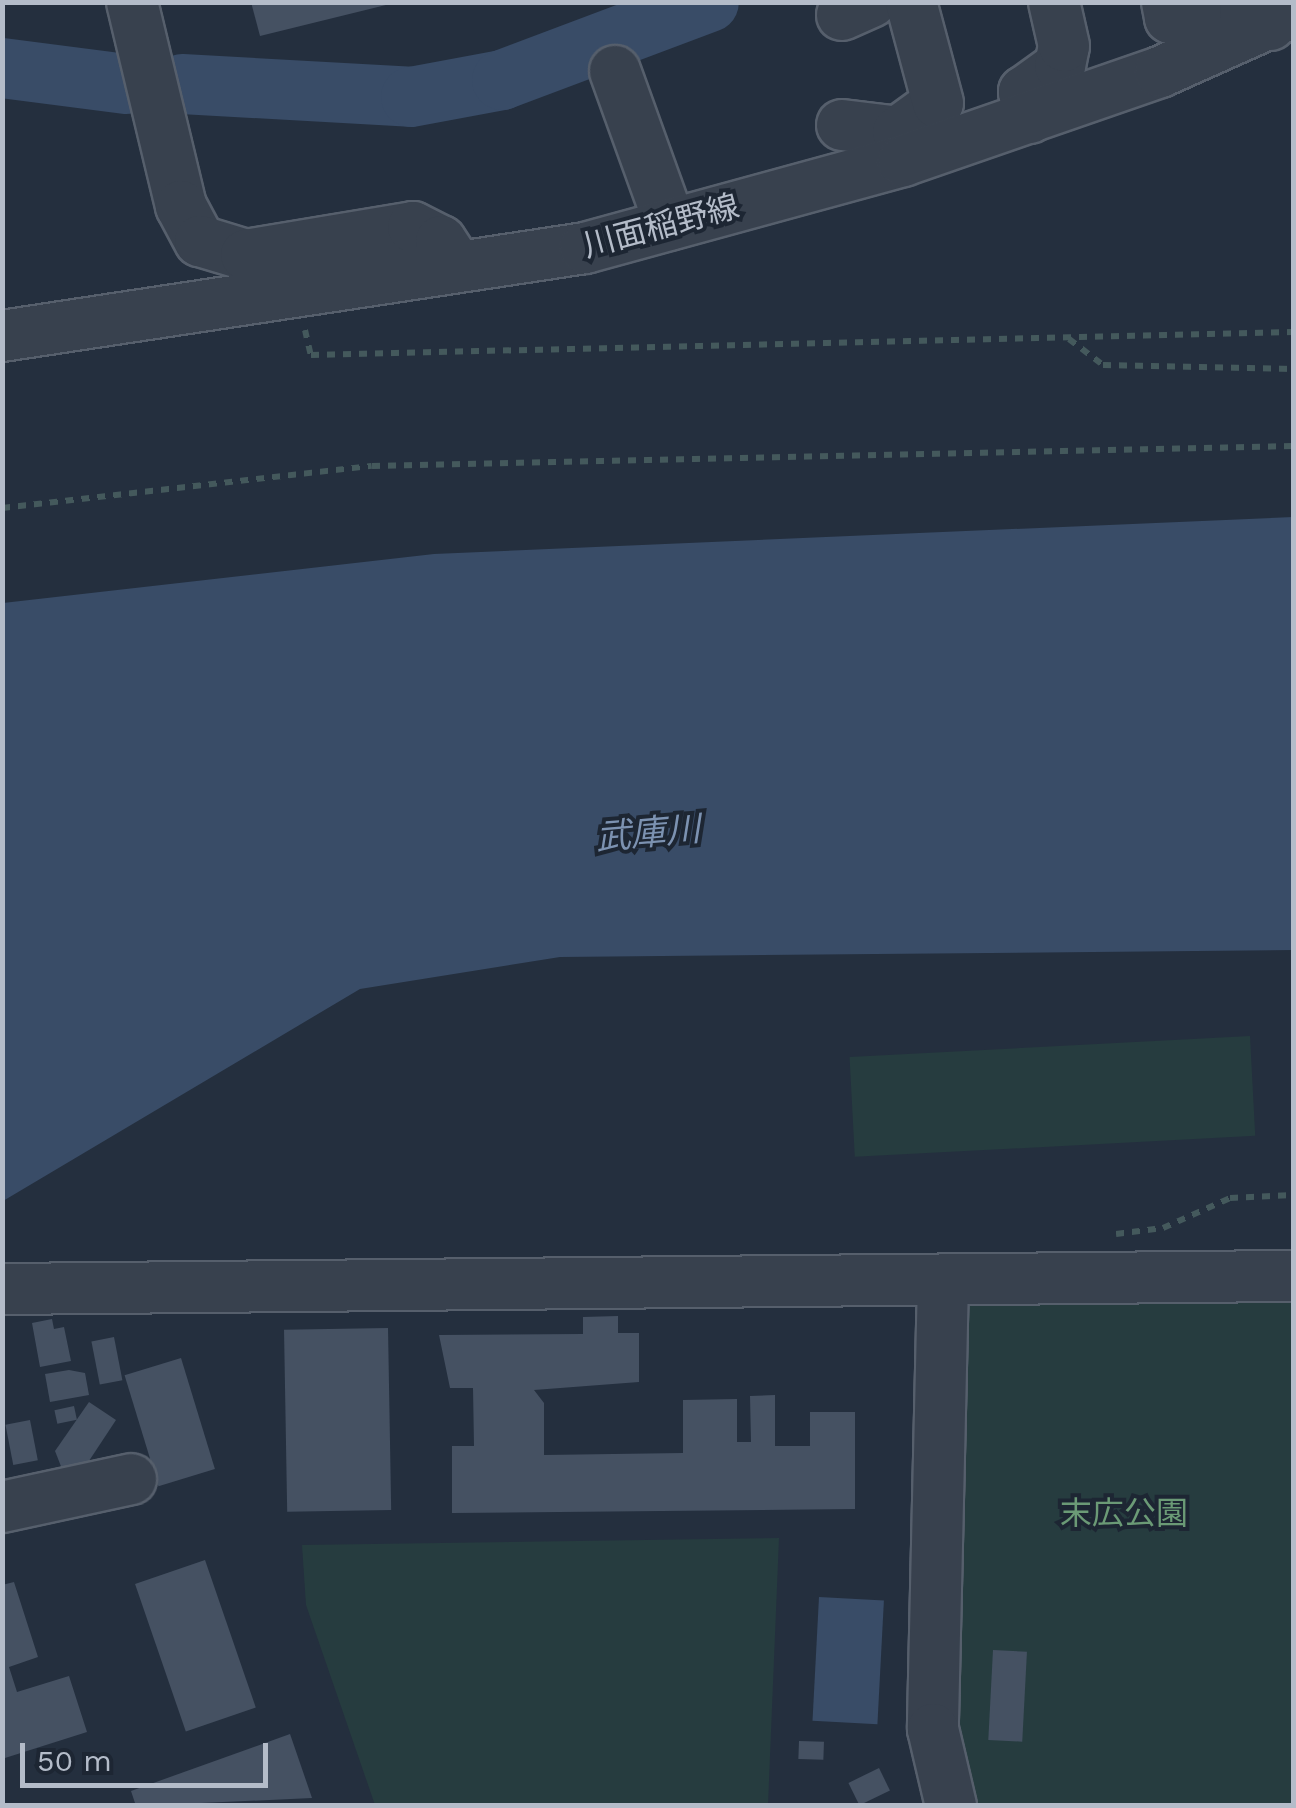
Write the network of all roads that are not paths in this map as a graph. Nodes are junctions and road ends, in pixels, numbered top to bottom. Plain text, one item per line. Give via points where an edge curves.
1 (132, 2) edge
2 (911, 2) edge
3 (1054, 2) edge
4 (1167, 2) edge
5 (1282, 18) edge
6 (614, 71) dead end
7 (1030, 118) junction
8 (842, 125) dead end
9 (901, 147) junction
10 (670, 224) junction
11 (457, 266) junction
12 (2, 336) edge
13 (1294, 1276) edge
14 (942, 1280) junction
15 (2, 1289) edge
16 (131, 1479) dead end
17 (2, 1507) edge
18 (951, 1806) edge

1 - 11 street via 181,206 200,241 246,255 413,227 441,241
2 - 9 street via 938,104
3 - 7 street via 1064,46 1060,66 1024,92
4 - 5 street via 1170,18 1245,10
5 - 7 street, 川面稲野線
6 - 10 street
7 - 9 street, 川面稲野線
8 - 9 street
9 - 10 street, 川面稲野線
10 - 11 street, 川面稲野線 via 585,248
11 - 12 street, 川面稲野線
13 - 14 street
14 - 15 street
14 - 18 street via 933,1728
16 - 17 street

